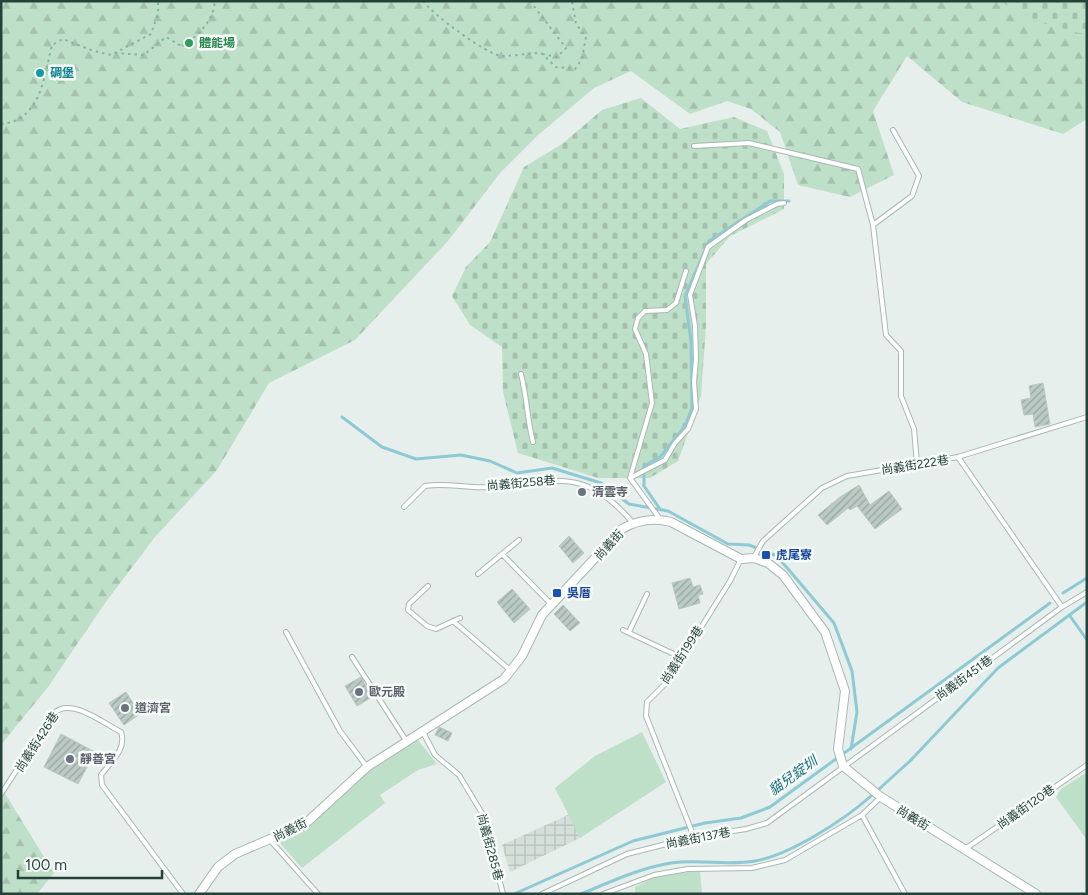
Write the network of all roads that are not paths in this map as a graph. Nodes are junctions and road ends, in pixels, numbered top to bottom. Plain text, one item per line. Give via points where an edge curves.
1 (893, 130) dead end
2 (694, 146) dead end
3 (784, 203) dead end
4 (873, 225) junction
5 (686, 271) dead end
6 (521, 374) dead end
7 (1087, 417) edge
8 (533, 442) dead end
9 (958, 457) junction
10 (916, 464) junction
11 (630, 478) junction
12 (404, 507) dead end
13 (658, 517) junction
14 (633, 523) junction
15 (519, 540) dead end
16 (502, 555) junction
17 (754, 558) junction
18 (741, 559) junction
19 (478, 574) dead end
20 (428, 586) dead end
21 (1087, 592) edge
22 (647, 594) dead end
23 (552, 606) junction
24 (1062, 607) junction
25 (460, 618) dead end
26 (454, 621) junction
27 (623, 630) dead end
28 (286, 632) dead end
29 (629, 632) junction
30 (352, 657) dead end
31 (682, 658) junction
32 (512, 671) junction
33 (424, 732) junction
34 (407, 742) junction
35 (1087, 765) edge
36 (843, 766) junction
37 (367, 767) junction
38 (1, 794) edge
39 (880, 798) junction
40 (862, 815) junction
41 (694, 837) junction
42 (270, 840) junction
43 (965, 849) junction
44 (502, 892) edge
45 (183, 894) edge
46 (199, 894) edge
47 (318, 894) edge
48 (542, 894) edge
49 (603, 894) edge
50 (905, 894) edge
51 (1036, 894) edge

1 - 4 lane via 919,176 912,196
2 - 4 lane via 749,143 858,169
3 - 11 lane via 746,220 708,247 690,295 695,326 696,408 688,429 665,460
4 - 10 lane via 886,335 901,351 901,396 914,429
5 - 11 lane via 676,303 667,310 645,311 638,318 636,329 646,354 652,403
6 - 8 lane
7 - 9 lane, 尚義街222巷
9 - 10 lane, 尚義街222巷
9 - 24 lane
10 - 17 lane, 尚義街222巷 via 847,476 822,488 762,543
11 - 13 lane
12 - 14 lane, 尚義街258巷 via 425,486 458,484 488,487 562,479 583,484 603,494
13 - 14 street, 尚義街
13 - 18 street
14 - 23 street, 尚義街 via 622,529
15 - 16 lane
16 - 19 lane
16 - 23 lane
17 - 18 street
17 - 36 street via 768,563 783,575 825,632 845,691 838,749
18 - 31 lane, 尚義街199巷
20 - 26 lane via 409,604 408,610 427,626 436,629
21 - 24 lane, 尚義街451巷
22 - 29 lane
23 - 32 street, 尚義街 via 542,616
24 - 36 lane, 尚義街451巷
25 - 26 lane
26 - 32 lane
27 - 29 lane
28 - 37 lane via 340,731
29 - 31 lane
30 - 34 lane
31 - 41 lane, 尚義街199巷 via 667,682 647,702 646,716
32 - 33 street, 尚義街
33 - 34 street, 尚義街
33 - 44 lane, 尚義街285巷 via 435,755 459,775 483,815
34 - 37 street, 尚義街
35 - 43 lane, 尚義街120巷
36 - 39 street, 尚義街
36 - 41 lane, 尚義街137巷 via 767,823
37 - 42 street, 尚義街 via 305,824
38 - 45 lane, 尚義街426巷 via 60,708 79,711 121,732 122,746 101,775 102,785
39 - 40 lane
39 - 43 street, 尚義街
40 - 49 lane via 785,860 752,868 688,869 654,876
40 - 50 lane
41 - 48 lane, 尚義街137巷 via 627,854
42 - 46 street, 尚義街 via 218,867
42 - 47 lane
43 - 51 street, 尚義街

